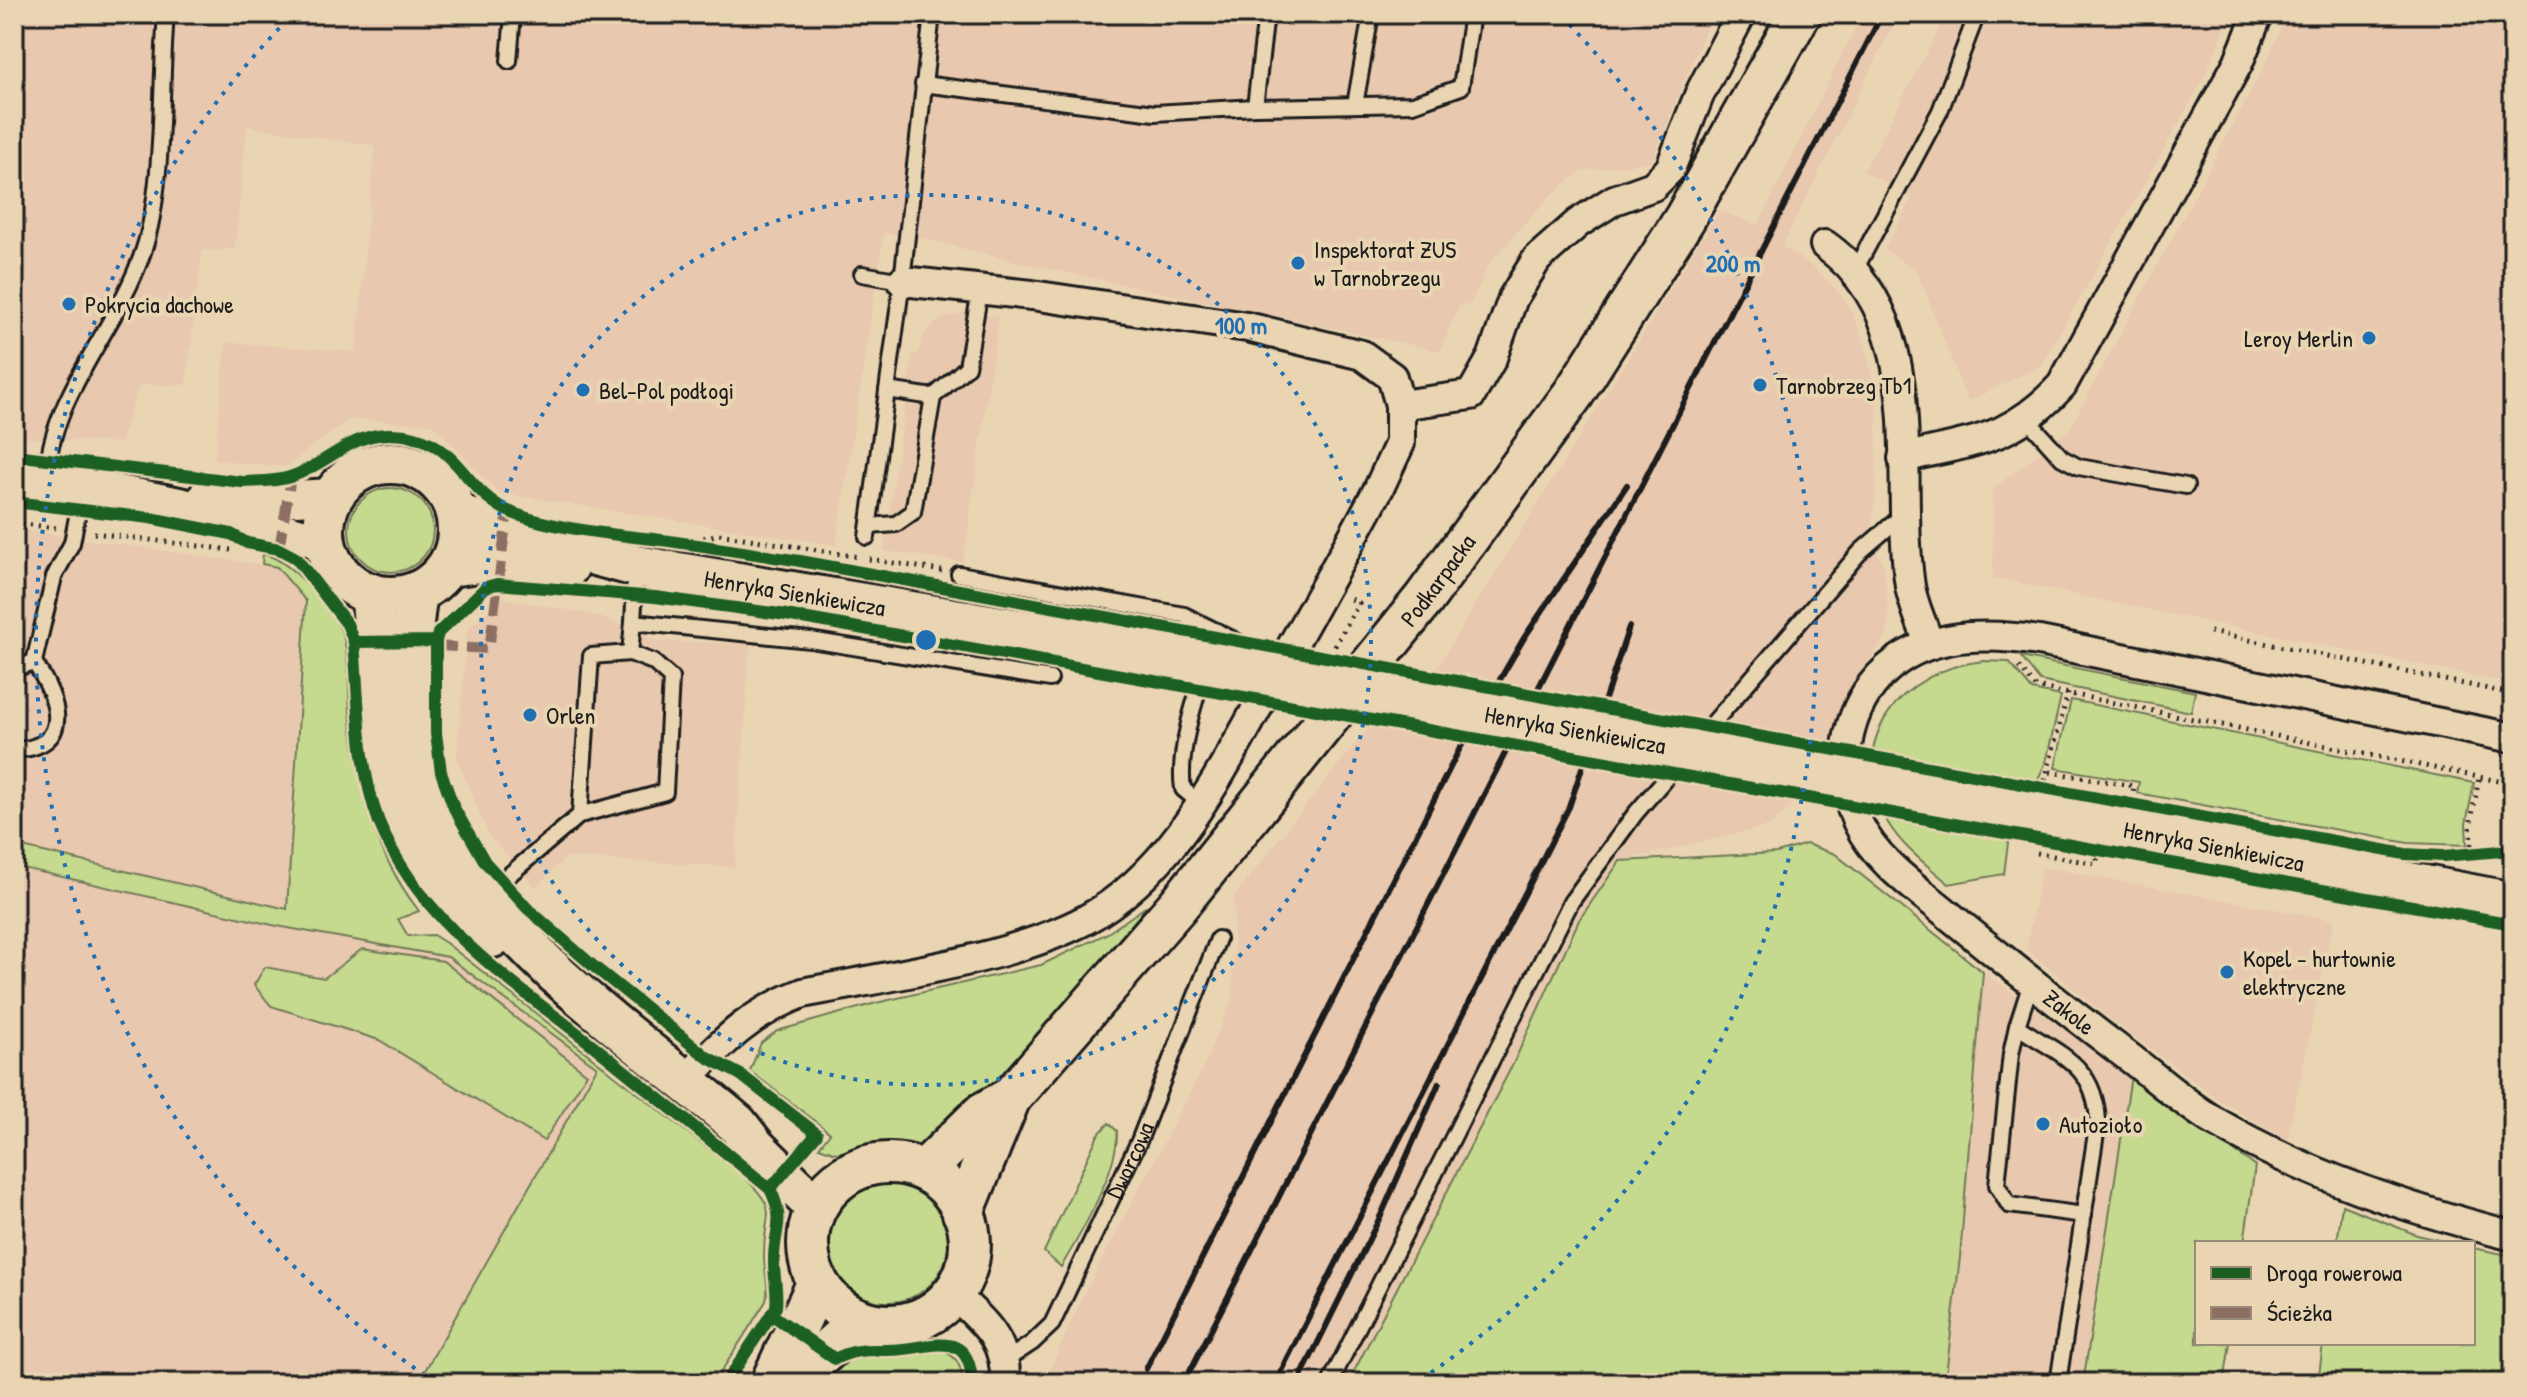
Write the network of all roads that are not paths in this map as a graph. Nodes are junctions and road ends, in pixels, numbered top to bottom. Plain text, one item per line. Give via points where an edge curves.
1 (166, 14) edge
2 (513, 14) edge
3 (932, 14) edge
4 (1266, 14) edge
5 (1371, 14) edge
6 (1472, 14) edge
7 (1741, 14) edge
8 (1800, 14) edge
9 (1977, 14) edge
10 (2258, 14) edge
11 (509, 61) dead end
12 (923, 84) junction
13 (1355, 105) junction
14 (1255, 107) junction
15 (1825, 245) dead end
16 (1855, 270) junction
17 (862, 274) dead end
18 (902, 281) junction
19 (980, 290) junction
20 (887, 390) junction
21 (933, 397) junction
22 (1400, 405) junction
23 (2027, 419) junction
24 (1903, 458) junction
25 (30, 480) edge
26 (83, 486) junction
27 (2186, 486) dead end
28 (119, 491) junction
29 (333, 496) junction
30 (1906, 512) junction
31 (457, 513) junction
32 (325, 543) junction
33 (449, 566) junction
34 (636, 566) junction
35 (959, 574) road end
36 (417, 592) junction
37 (371, 594) junction
38 (633, 622) junction
39 (1217, 631) junction
40 (1929, 644) junction
41 (630, 653) junction
42 (34, 662) junction
43 (1283, 664) junction
44 (14, 669) edge
45 (1050, 679) dead end
46 (2513, 738) edge
47 (14, 750) edge
48 (1202, 805) junction
49 (580, 815) junction
50 (2513, 903) edge
51 (472, 905) junction
52 (1218, 939) dead end
53 (2031, 983) junction
54 (2017, 1026) junction
55 (685, 1080) junction
56 (1010, 1098) junction
57 (925, 1170) junction
58 (825, 1192) junction
59 (963, 1213) junction
60 (2084, 1215) junction
61 (2513, 1236) edge
62 (817, 1284) junction
63 (954, 1294) junction
64 (860, 1320) junction
65 (1006, 1371) edge
66 (771, 1383) edge
67 (791, 1383) edge
68 (1330, 1383) edge
69 (2058, 1383) edge

1 - 25 lane via 154,198 143,252 63,406 47,460
2 - 11 lane
3 - 12 lane
4 - 14 lane
5 - 13 lane
6 - 13 lane via 1461,87 1413,104
7 - 22 street via 1700,93 1670,169 1653,186 1614,200 1578,223 1537,259 1513,298 1492,358 1471,395
8 - 56 main road, Podkarpacka via 1677,231 1574,393 1471,535 1189,892
9 - 16 lane via 1940,111
10 - 23 street via 2238,63 2062,385
12 - 14 lane via 1155,113
12 - 18 lane
13 - 14 lane
15 - 16 street
16 - 24 street via 1878,303 1891,339
17 - 18 lane
18 - 19 street
18 - 20 lane
19 - 21 lane via 967,367
19 - 22 street via 1247,327 1362,355 1392,377
20 - 21 lane
20 - 21 lane via 868,532 896,524 913,512
22 - 43 street via 1400,443
23 - 24 street via 2002,433
23 - 27 lane via 2062,458 2079,467
24 - 30 street
25 - 26 street
26 - 28 street
26 - 42 lane
28 - 29 street via 276,499
28 - 32 street
29 - 31 main road via 367,467 400,464 432,476
29 - 32 main road
30 - 40 street via 1910,589
30 - 68 lane via 1861,551 1635,814 1571,902
31 - 33 main road via 456,549
31 - 34 main road, Henryka Sienkiewicza via 496,529
32 - 37 main road via 341,575
33 - 34 main road, Henryka Sienkiewicza
33 - 36 main road
34 - 38 lane
34 - 50 main road, Henryka Sienkiewicza, bridge via 2046,800
35 - 39 lane via 1184,615
36 - 37 main road
36 - 51 main road via 411,641 415,765 431,822
37 - 51 main road via 391,775 412,840 448,900
38 - 41 lane
38 - 45 lane via 810,640
39 - 43 lane
39 - 48 lane via 1182,780 1183,789
40 - 46 street, Zakole via 1967,635 2010,637
40 - 53 street, Zakole via 1897,661 1872,685 1844,759 1847,793 1858,824 1897,873
41 - 49 lane via 591,656
41 - 49 lane via 653,662 671,678 665,792
42 - 44 lane
42 - 47 lane via 53,690 57,721 42,743
43 - 48 street
48 - 55 street via 1128,890 1085,920 1037,941 803,993 767,1007 733,1031
49 - 51 lane
51 - 55 main road
52 - 65 lane, Dworcowa via 1139,1141 1052,1324
53 - 54 lane
53 - 61 street, Zakole via 2213,1120 2352,1188
54 - 60 lane via 2077,1066 2090,1081 2098,1120
54 - 60 lane via 1997,1185 2009,1205
55 - 58 main road via 737,1124 770,1134
56 - 57 main road, Podkarpacka via 983,1113
56 - 59 main road, Podkarpacka
57 - 58 main road via 895,1161 855,1169
57 - 59 main road via 952,1194
58 - 62 main road via 809,1224
59 - 63 main road via 969,1256
60 - 69 lane
62 - 64 main road via 839,1308
62 - 66 main road
63 - 64 main road via 918,1320 877,1325
63 - 65 street, Dworcowa via 992,1331
64 - 67 main road

